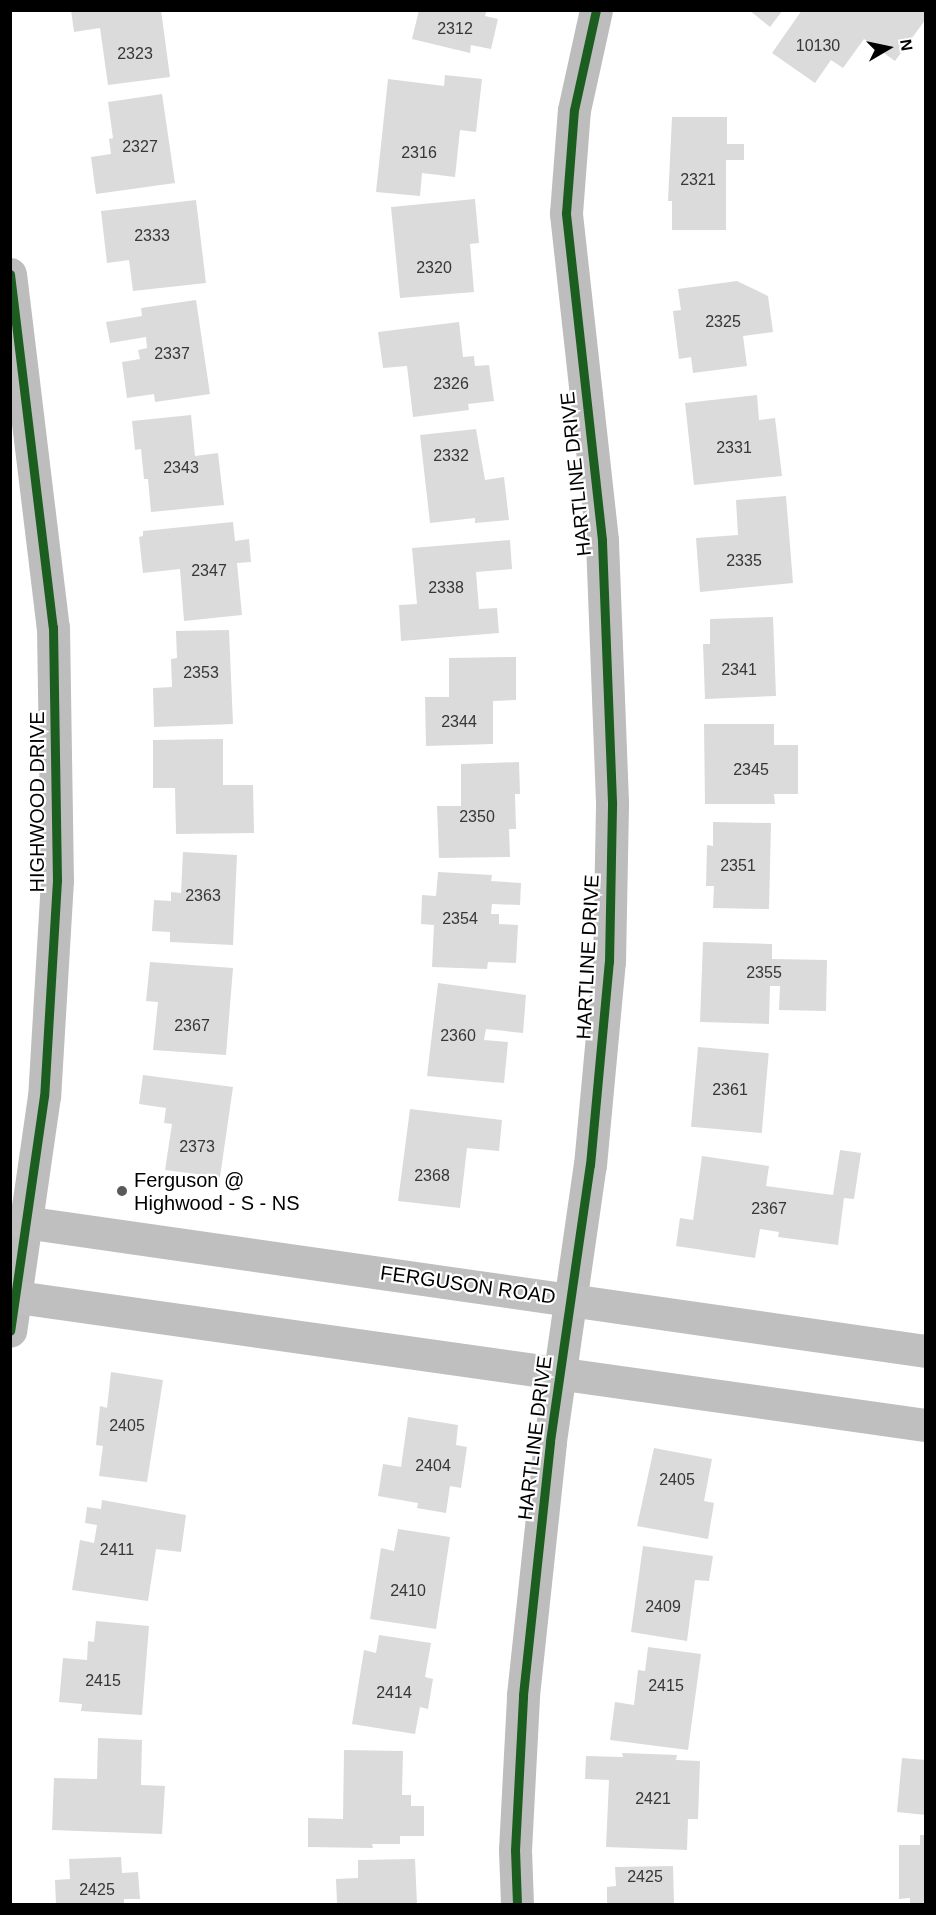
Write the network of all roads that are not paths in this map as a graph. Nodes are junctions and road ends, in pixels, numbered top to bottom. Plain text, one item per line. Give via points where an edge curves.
1 (596, 10) edge
2 (10, 274) edge
3 (18, 1221) edge
4 (13, 1296) edge
5 (571, 1299) junction
6 (10, 1331) edge
7 (926, 1352) edge
8 (561, 1372) junction
9 (926, 1425) edge
10 (517, 1905) edge

1 - 5 street, HARTLINE DRIVE via 574,110 566,213 602,540 612,802 610,939 590,1165
2 - 3 street, HIGHWOOD DRIVE via 53,627 57,880 44,1096
3 - 4 street, HIGHWOOD DRIVE
3 - 5 main road, FERGUSON ROAD
4 - 6 street, HIGHWOOD DRIVE
4 - 8 main road
5 - 7 main road, FERGUSON ROAD
5 - 8 street, HARTLINE DRIVE
8 - 9 main road
8 - 10 street, HARTLINE DRIVE via 523,1695 515,1850

